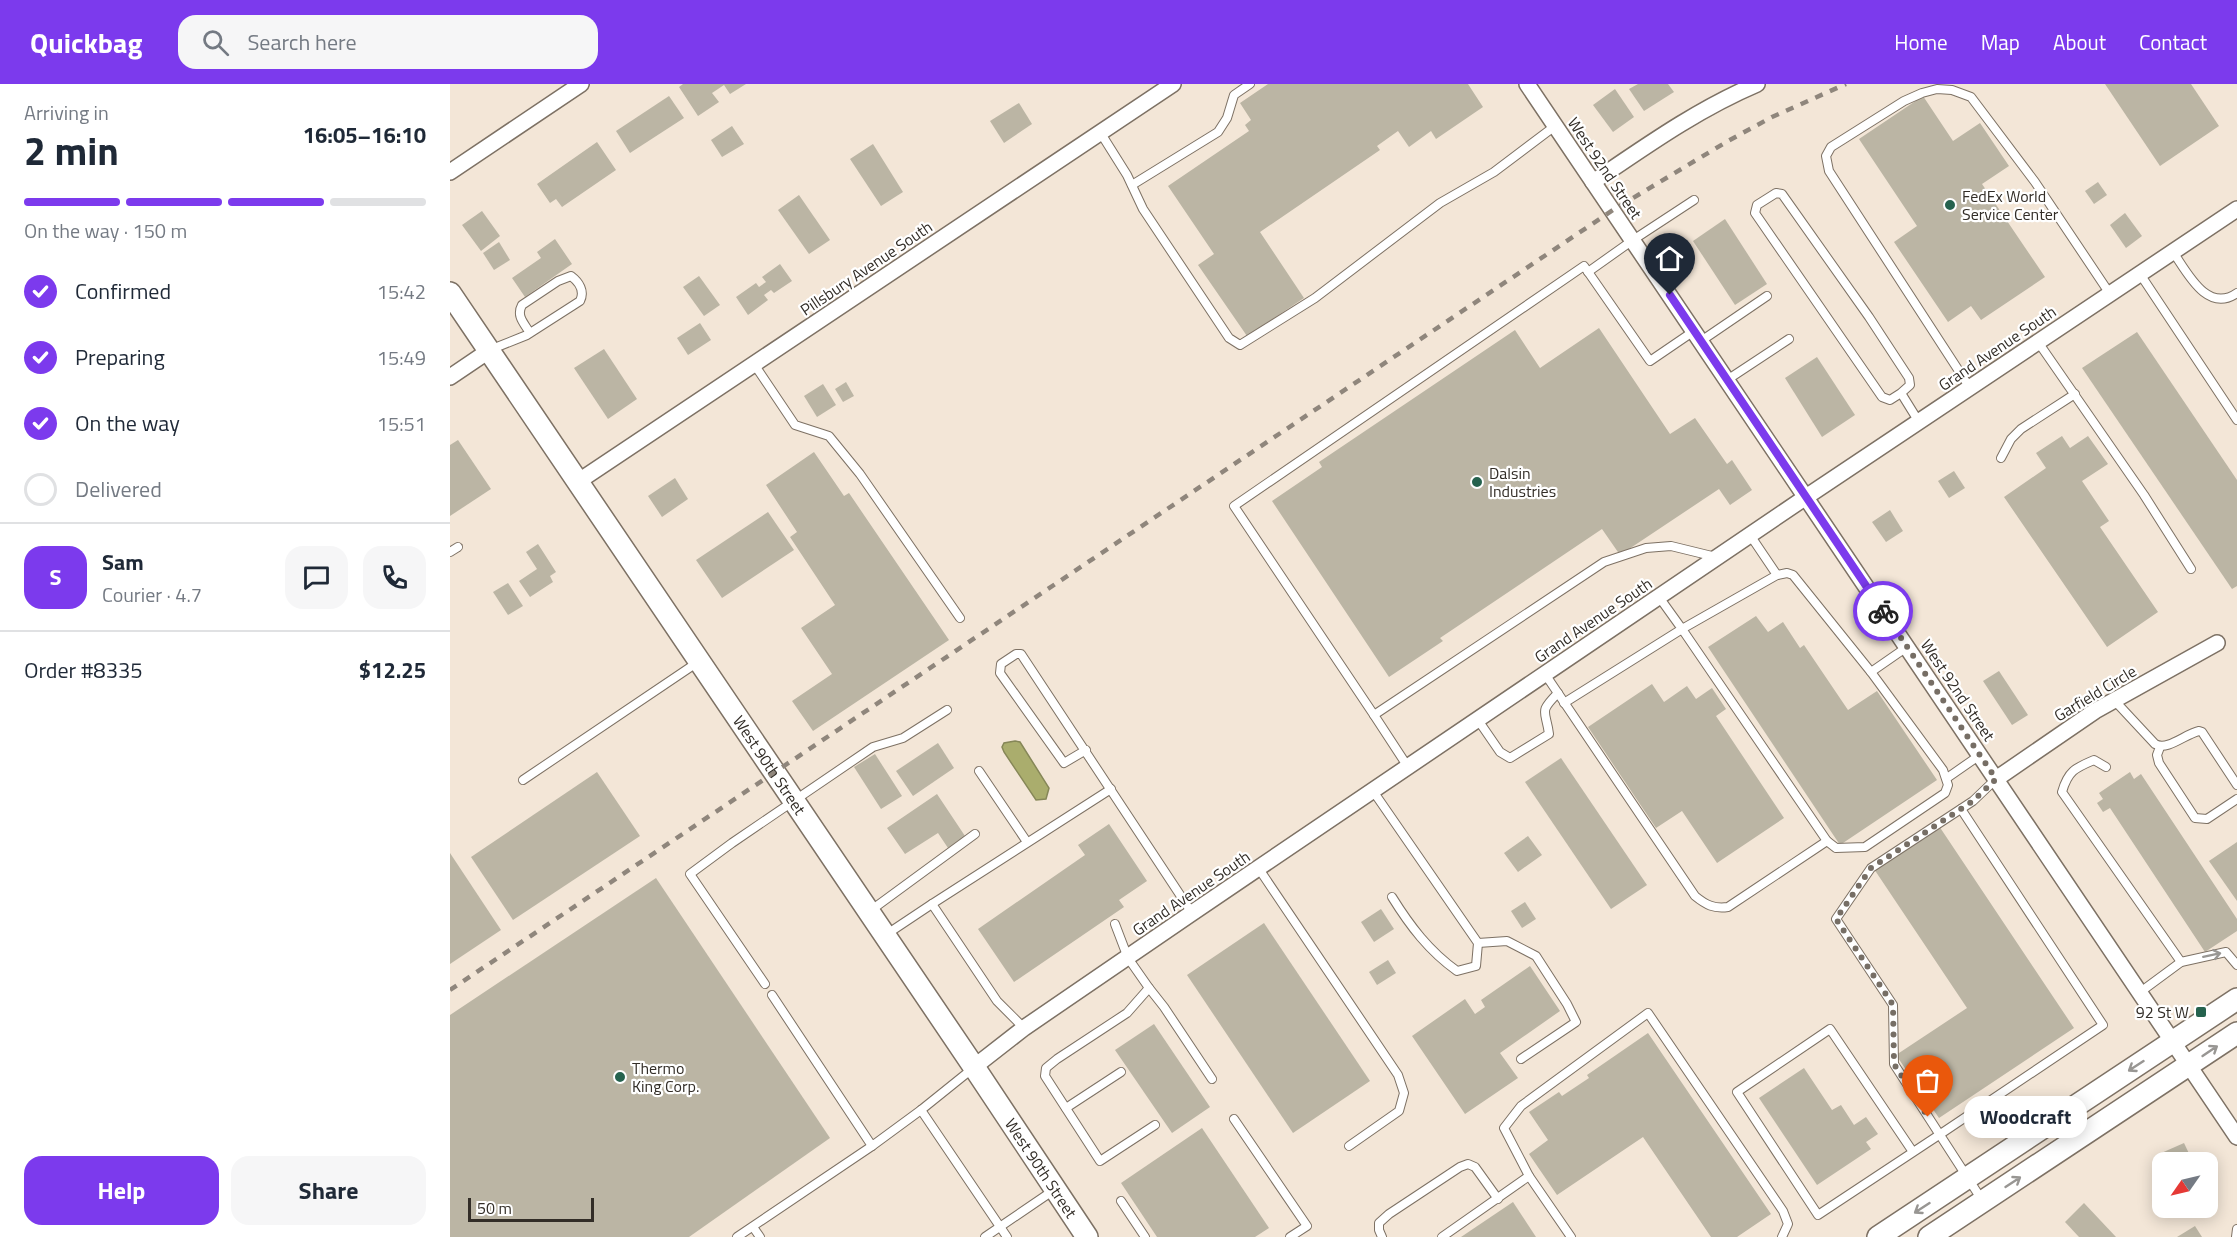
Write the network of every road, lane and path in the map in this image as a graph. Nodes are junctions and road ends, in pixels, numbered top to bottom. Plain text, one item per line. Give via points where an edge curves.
1 (581, 84) edge
2 (1173, 84) edge
3 (1250, 84) edge
4 (1527, 84) edge
5 (1757, 84) edge
6 (1555, 126) junction
7 (1100, 132) junction
8 (450, 172) edge
9 (1593, 182) junction
10 (1132, 185) junction
11 (1694, 200) dead end
12 (2237, 210) edge
13 (1633, 240) junction
14 (2173, 252) junction
15 (1588, 272) junction
16 (2140, 274) junction
17 (450, 293) edge
18 (2237, 293) edge
19 (2110, 294) junction
20 (1767, 296) dead end
21 (530, 333) junction
22 (1698, 336) junction
23 (1789, 339) dead end
24 (2038, 342) junction
25 (490, 350) junction
26 (754, 364) junction
27 (450, 377) edge
28 (1727, 380) junction
29 (1970, 388) junction
30 (1901, 393) junction
31 (2075, 394) junction
32 (2237, 420) edge
33 (1919, 422) junction
34 (2001, 458) dead end
35 (579, 481) junction
36 (1806, 497) junction
37 (1750, 535) junction
38 (458, 547) dead end
39 (450, 552) edge
40 (1717, 557) junction
41 (2192, 569) dead end
42 (1777, 575) junction
43 (1659, 597) junction
44 (960, 618) dead end
45 (1682, 629) junction
46 (2217, 643) dead end
47 (1907, 647) junction
48 (699, 661) junction
49 (1870, 672) junction
50 (1545, 674) junction
51 (1558, 693) junction
52 (2114, 700) junction
53 (1564, 703) junction
54 (947, 710) dead end
55 (1374, 715) junction
56 (1478, 720) junction
57 (2160, 747) junction
58 (1086, 750) junction
59 (1980, 755) junction
60 (1408, 767) junction
61 (2106, 767) dead end
62 (979, 771) dead end
63 (1947, 778) junction
64 (1996, 779) junction
65 (523, 780) dead end
66 (2237, 785) edge
67 (1111, 789) junction
68 (1373, 791) junction
69 (2237, 799) edge
70 (793, 801) junction
71 (1961, 809) junction
72 (975, 834) dead end
73 (1027, 842) junction
74 (1827, 842) junction
75 (1259, 869) junction
76 (1392, 897) dead end
77 (932, 904) junction
78 (869, 912) junction
79 (1192, 913) junction
80 (1115, 924) dead end
81 (885, 936) junction
82 (1478, 943) junction
83 (1128, 958) junction
84 (2181, 962) junction
85 (2237, 965) edge
86 (765, 984) dead end
87 (1149, 988) junction
88 (2139, 993) junction
89 (772, 995) dead end
90 (2237, 999) edge
91 (1024, 1028) junction
92 (2237, 1033) edge
93 (2172, 1042) junction
94 (1521, 1059) dead end
95 (2189, 1065) junction
96 (974, 1067) junction
97 (1121, 1072) dead end
98 (1212, 1079) dead end
99 (1066, 1108) junction
100 (921, 1110) junction
101 (1234, 1119) dead end
102 (1155, 1125) dead end
103 (1939, 1135) junction
104 (2237, 1137) edge
105 (872, 1146) junction
106 (1349, 1146) dead end
107 (1913, 1152) junction
108 (1529, 1176) junction
109 (1967, 1178) junction
110 (1055, 1189) junction
111 (1498, 1199) junction
112 (1121, 1202) dead end
113 (1982, 1202) junction
114 (1000, 1226) junction
115 (753, 1227) junction
116 (2237, 1229) edge
117 (737, 1237) edge
118 (760, 1237) edge
119 (985, 1237) edge
120 (1007, 1237) edge
121 (1087, 1237) edge
122 (1145, 1237) edge
123 (1290, 1237) edge
124 (1382, 1237) edge
125 (1442, 1237) edge
126 (1571, 1237) edge
127 (1782, 1237) edge
128 (1878, 1237) edge
129 (1929, 1237) edge
130 (2236, 1237) edge

1 - 8 street
2 - 7 street, Pillsbury Avenue South
3 - 10 lane via 1234,95 1218,132
4 - 6 street, West 92nd Street
5 - 9 street via 1664,134
6 - 9 street, West 92nd Street
6 - 10 lane via 1494,172 1440,202 1315,298 1240,345 1229,338 1143,209
7 - 10 lane
7 - 26 street, Pillsbury Avenue South
9 - 13 street, West 92nd Street
11 - 13 lane
12 - 14 street, Grand Avenue South
13 - 15 lane
13 - 22 street, West 92nd Street
14 - 16 street, Grand Avenue South
14 - 18 lane via 2203,294 2217,298
15 - 22 lane via 1650,361
15 - 55 lane via 1584,266 1234,506
16 - 19 street, Grand Avenue South
16 - 32 lane
17 - 25 street, West 90th Street
19 - 24 street, Grand Avenue South
19 - 29 lane via 2035,182 1971,97 1952,90 1922,93 1831,147 1826,156 1829,171
20 - 22 lane
21 - 21 lane via 580,301 582,290 571,276 522,305 519,317
21 - 25 lane
22 - 28 street, West 92nd Street
23 - 28 lane
24 - 29 street, Grand Avenue South
24 - 31 lane
25 - 27 street
25 - 35 street, West 90th Street
26 - 35 street, Pillsbury Avenue South
26 - 44 lane via 795,425 829,436 854,466
28 - 36 street, West 92nd Street
29 - 33 street, Grand Avenue South
30 - 30 lane via 1890,400 1882,397 1755,213 1757,205 1776,193 1782,194 1909,378 1910,386
30 - 33 lane
31 - 34 lane via 2021,429
31 - 41 lane
33 - 36 street, Grand Avenue South
35 - 48 street, West 90th Street
36 - 37 street, Grand Avenue South
36 - 47 street, West 92nd Street
37 - 40 street, Grand Avenue South
37 - 42 lane
38 - 39 lane
40 - 43 street, Grand Avenue South
40 - 55 lane via 1671,546 1646,548 1604,562
42 - 45 lane
42 - 49 lane via 1793,575
43 - 45 lane
43 - 50 street, Grand Avenue South
45 - 53 lane
45 - 74 lane
46 - 52 street, Garfield Circle
47 - 49 lane
47 - 59 street, West 92nd Street
48 - 65 lane
48 - 70 street, West 90th Street
49 - 63 lane
50 - 51 lane
50 - 56 street, Grand Avenue South
51 - 53 lane
51 - 56 lane via 1546,705 1544,714 1549,734 1510,758 1500,752
52 - 57 lane
52 - 64 street, Garfield Circle
53 - 74 lane via 1695,896 1705,904 1718,909 1728,907
54 - 70 lane via 903,738 873,747
55 - 60 lane
56 - 60 street, Grand Avenue South
57 - 66 lane via 2199,730
57 - 69 lane via 2158,762 2196,818 2207,819
58 - 58 lane via 1064,763 1000,673 1002,664 1021,654
58 - 67 lane
59 - 63 lane
59 - 64 street, West 92nd Street
60 - 68 street, Grand Avenue South
61 - 84 lane via 2094,760 2077,767 2067,777 2062,792
62 - 73 lane
63 - 74 lane via 1945,793 1872,844 1851,849 1836,848
64 - 71 lane
64 - 88 street, West 92nd Street
67 - 73 lane
67 - 79 lane
68 - 75 street, Grand Avenue South
68 - 82 lane
70 - 78 street, West 90th Street
70 - 86 lane via 690,874
71 - 103 lane via 1871,868 1836,919 1893,1005 1894,1064
71 - 103 lane via 2103,1025
72 - 78 lane
73 - 77 lane
75 - 79 street, Grand Avenue South
75 - 106 lane via 1398,1075 1404,1093 1400,1111
76 - 82 lane via 1411,928 1457,971 1476,966
77 - 81 lane
77 - 91 lane via 997,1001
78 - 81 street, West 90th Street
79 - 83 street, Grand Avenue South
80 - 83 lane
81 - 96 street, West 90th Street
82 - 94 lane via 1507,941 1536,956 1576,1022
83 - 87 lane
83 - 91 street, Grand Avenue South
84 -> 85 lane via 2226,952
84 - 88 lane
87 - 98 lane
87 - 99 lane via 1127,1012 1046,1068 1045,1076
88 - 93 street, West 92nd Street
89 - 105 lane
90 - 93 street
91 - 96 street, Grand Avenue South
95 -> 92 street
93 - 95 street, West 92nd Street
93 -> 109 street
95 - 104 street, West 92nd Street
113 -> 95 street
96 - 100 lane
96 - 110 street, West 90th Street
97 - 99 lane
99 - 102 lane via 1100,1161
100 - 105 lane
100 - 114 lane
101 - 123 lane via 1307,1226
103 - 107 lane
103 - 109 lane
105 - 115 lane
107 - 107 lane via 1818,1215 1737,1092 1830,1029
108 - 111 lane
108 - 126 lane
108 - 127 lane via 1504,1128 1521,1106 1648,1013 1783,1210 1788,1224
109 - 113 lane
109 -> 128 street
110 - 114 lane
110 - 121 street, West 90th Street
111 - 124 lane via 1475,1167 1468,1164 1389,1214 1379,1223
111 - 125 lane
112 - 122 lane
113 - 129 street
114 - 119 lane
114 - 120 lane
115 - 117 lane
115 - 118 lane
116 - 130 lane

